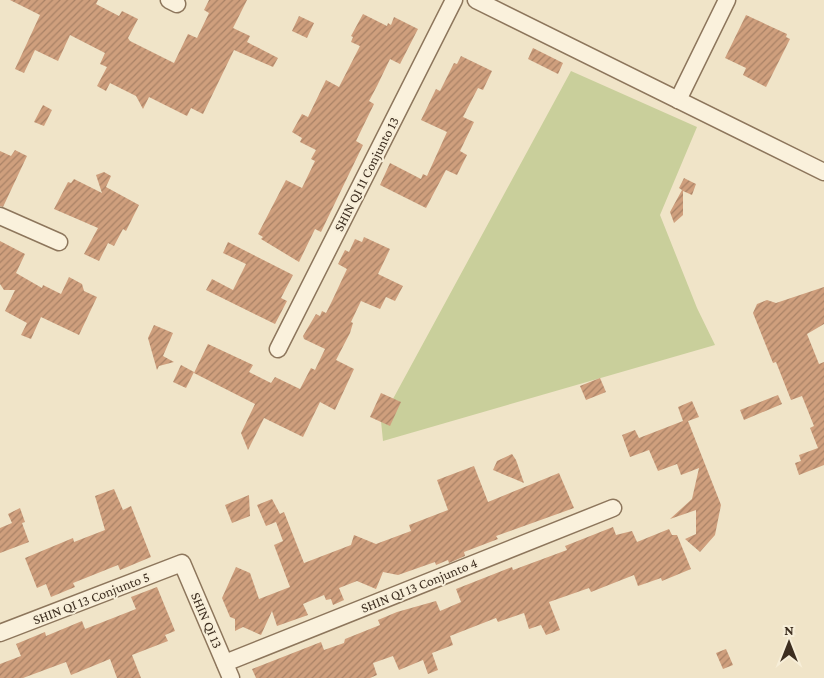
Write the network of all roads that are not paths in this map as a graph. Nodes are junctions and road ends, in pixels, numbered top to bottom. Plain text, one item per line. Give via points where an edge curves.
1 (454, 0) edge
2 (476, 0) edge
3 (727, 0) edge
4 (678, 100) junction
5 (824, 172) edge
6 (0, 216) edge
7 (59, 242) dead end
8 (278, 349) dead end
9 (614, 508) dead end
10 (182, 563) joint
11 (0, 633) edge
12 (228, 670) edge

1 - 8 street, SHIN QI 11 Conjunto 13
2 - 4 street
3 - 4 street
4 - 5 street
6 - 7 street
9 - 12 street, SHIN QI 13 Conjunto 4
10 - 11 street, SHIN QI 13 Conjunto 5
10 - 12 street, SHIN QI 13

